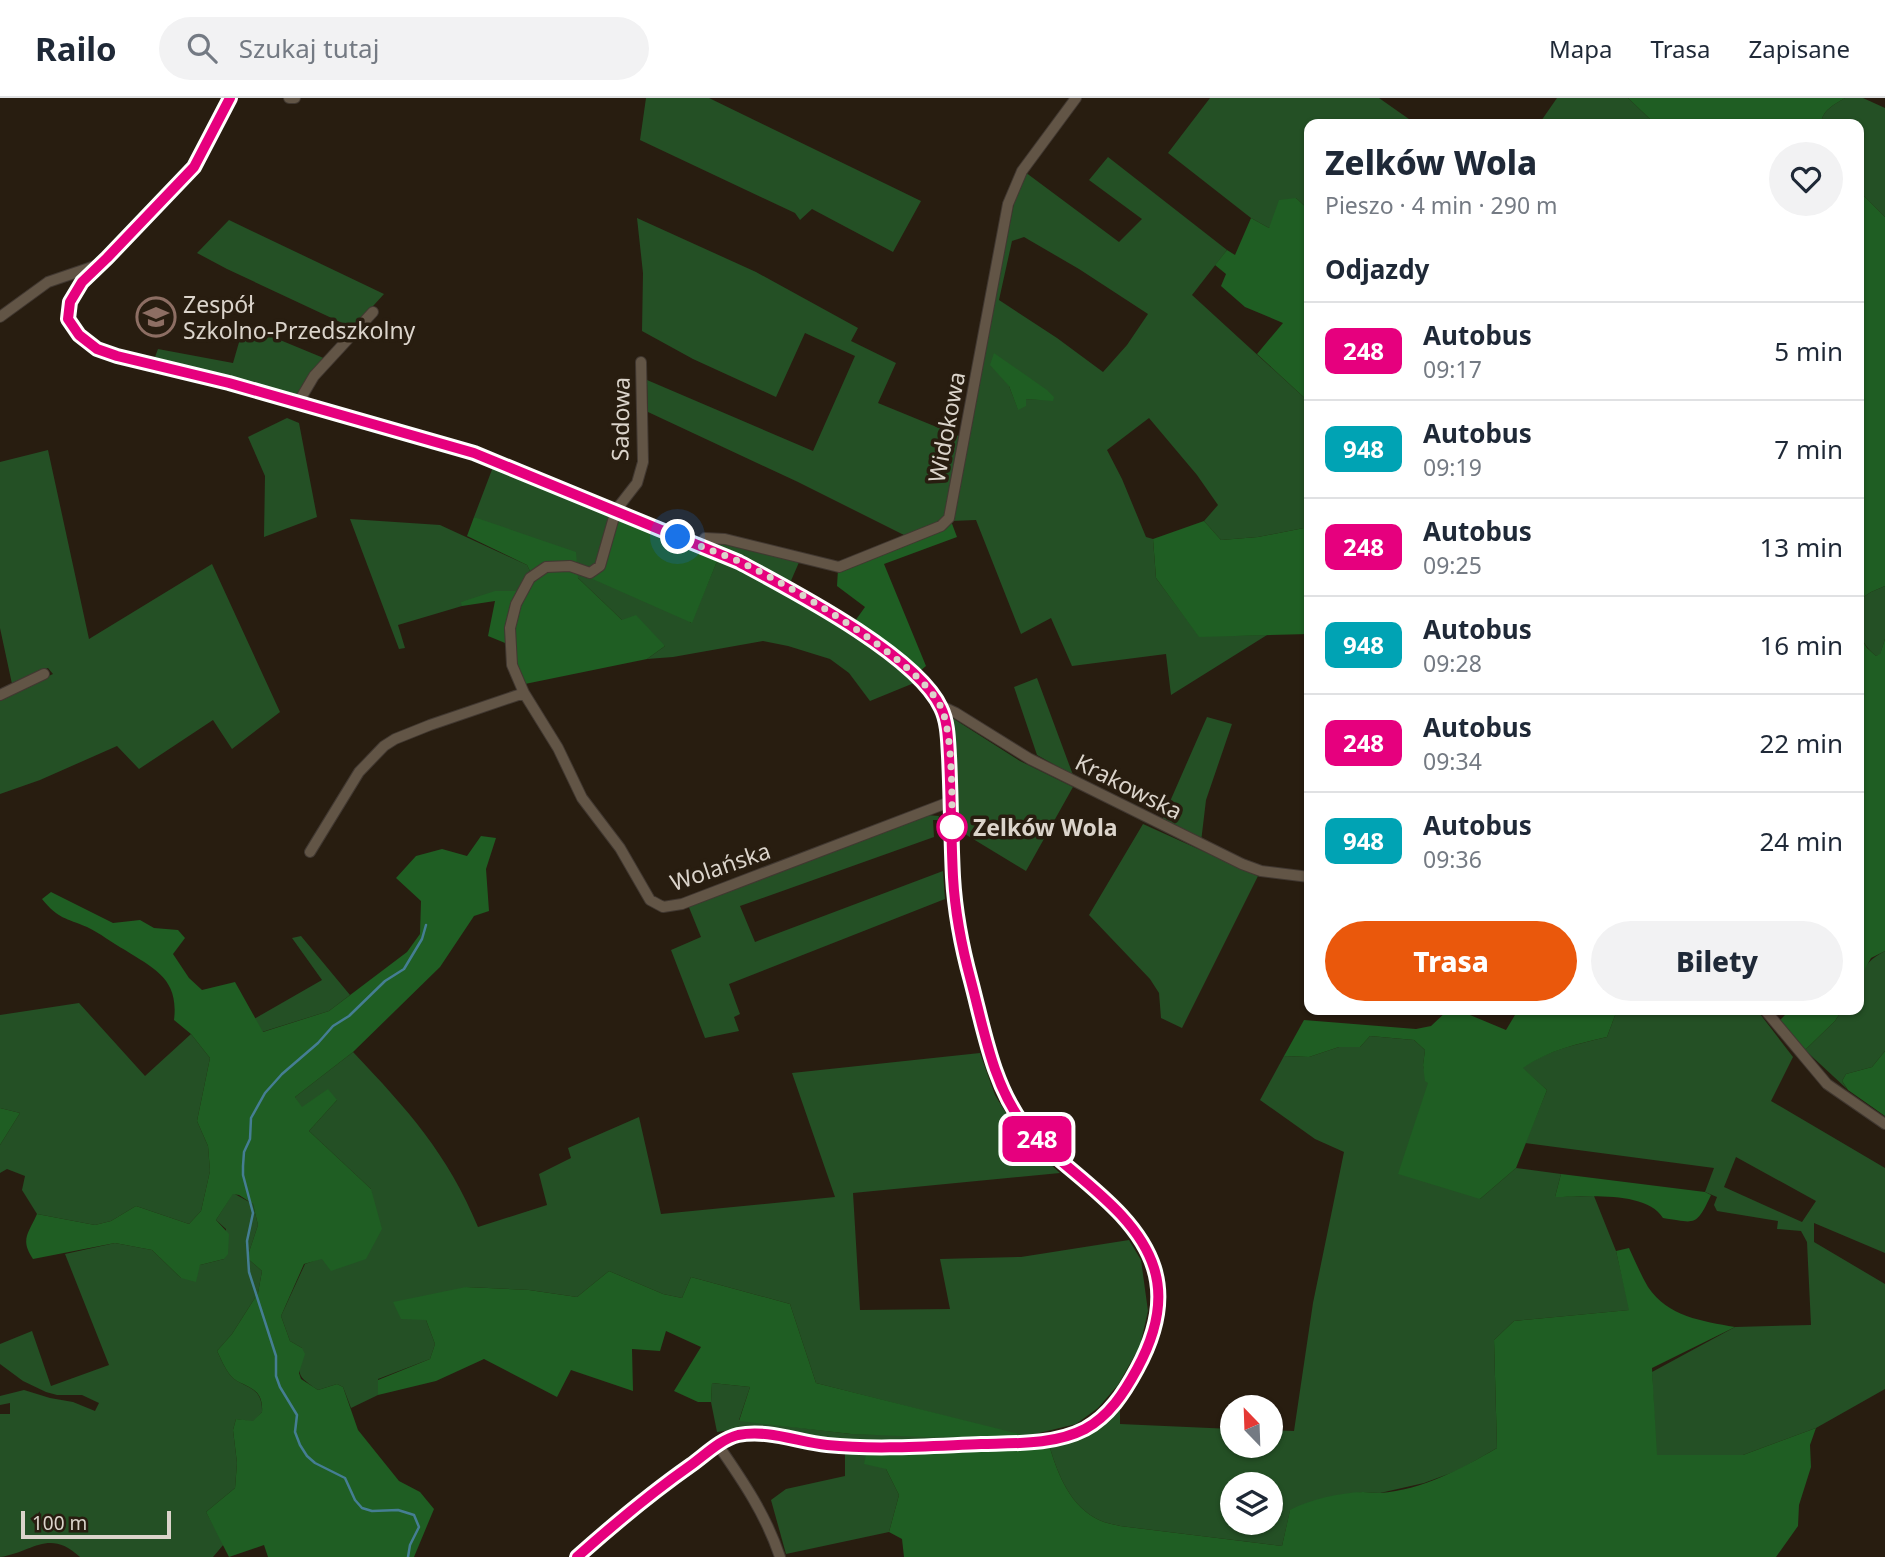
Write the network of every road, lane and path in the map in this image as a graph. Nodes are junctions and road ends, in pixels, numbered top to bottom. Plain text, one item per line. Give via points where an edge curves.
1 (230, 98) edge
2 (289, 98) edge
3 (295, 98) edge
4 (1076, 98) edge
5 (101, 265) junction
6 (55, 279) junction
7 (75, 292) junction
8 (373, 312) dead end
9 (0, 317) edge
10 (641, 362) dead end
11 (299, 403) junction
12 (616, 510) junction
13 (699, 546) junction
14 (44, 674) dead end
15 (524, 693) junction
16 (0, 695) edge
17 (941, 706) junction
18 (952, 801) junction
19 (310, 852) dead end
20 (1304, 876) edge
21 (1769, 1015) edge
22 (1885, 1124) edge
23 (719, 1445) junction
24 (577, 1557) edge
25 (780, 1557) edge

1 - 5 street via 194,167
2 - 3 street
4 - 13 street, Widokowa via 1022,171 1009,204 949,518 941,526 839,567 724,539 705,538
5 - 6 street
5 - 7 street
6 - 7 street
6 - 9 street
7 - 11 street via 68,319 97,349
8 - 11 street via 314,376
10 - 12 street, Sadowa via 643,463 637,483
11 - 12 street via 474,453
12 - 13 street
12 - 15 street, Wolańska via 600,566 590,573 570,566 546,567 530,578 516,604 510,628 513,665
13 - 17 street via 739,562 861,632 919,677
14 - 16 street
15 - 18 street, Wolańska via 582,798 650,900 663,907 755,877
15 - 19 street via 384,746 359,772
17 - 18 street via 947,727
17 - 20 street, Krakowska via 1030,759 1218,853 1261,871
18 - 23 street via 953,882 965,957 994,1066 1010,1105 1027,1129 1132,1227 1147,1250 1155,1271 1158,1308 1149,1348 1107,1414 1082,1431 1061,1438 850,1447 755,1433 733,1436
21 - 22 street via 1827,1084
23 - 24 street via 647,1496
23 - 25 street via 770,1528

